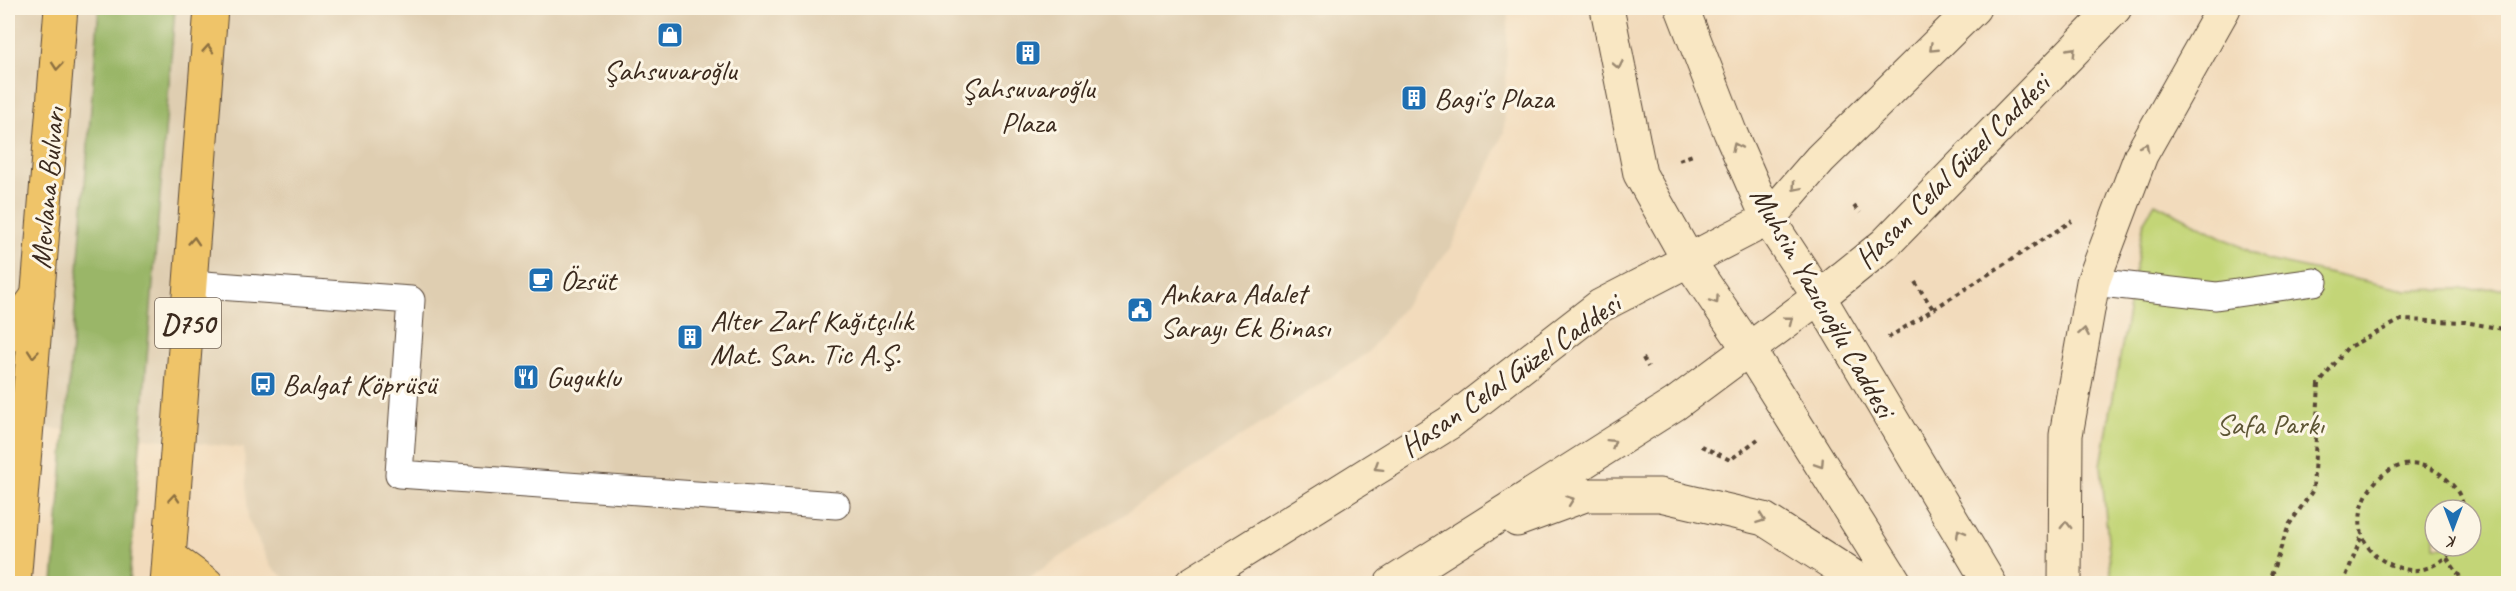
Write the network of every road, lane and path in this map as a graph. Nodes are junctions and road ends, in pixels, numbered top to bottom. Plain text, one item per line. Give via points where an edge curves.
1 (61, 8) edge
2 (211, 8) edge
3 (1607, 8) edge
4 (1682, 8) edge
5 (1974, 8) edge
6 (2115, 8) edge
7 (2224, 8) edge
8 (1697, 154) dead end
9 (1679, 160) dead end
10 (2078, 218) dead end
11 (1768, 219) junction
12 (1689, 261) junction
13 (1915, 282) dead end
14 (2093, 282) junction
15 (2314, 282) dead end
16 (191, 284) junction
17 (38, 295) junction
18 (1820, 297) junction
19 (1933, 309) junction
20 (2508, 330) edge
21 (8, 336) edge
22 (1887, 339) dead end
23 (1750, 351) junction
24 (1643, 358) dead end
25 (1648, 368) dead end
26 (1767, 432) dead end
27 (1701, 446) dead end
28 (2460, 498) edge
29 (836, 504) dead end
30 (2362, 535) junction
31 (1456, 542) junction
32 (2447, 558) joint
33 (168, 570) edge
34 (2460, 576) junction
35 (14, 584) edge
36 (207, 584) edge
37 (1191, 584) edge
38 (1390, 584) edge
39 (1865, 584) edge
40 (1896, 584) edge
41 (1990, 584) edge
42 (2065, 584) edge
43 (2268, 584) edge
44 (2343, 584) edge
45 (2455, 584) edge
46 (2465, 584) edge

1 -> 17 main road, Mevlana Bulvarı
16 -> 2 main road, D750
3 -> 12 main road via 1640,174
11 -> 4 main road, Muhsin Yazıcıoğlu Caddesi
5 -> 11 main road, Hasan Celal Güzel Caddesi via 1820,159
18 -> 6 main road, Hasan Celal Güzel Caddesi via 1885,244
14 -> 7 main road via 2141,155
8 - 9 path
10 - 19 path
11 - 12 main road, Hasan Celal Güzel Caddesi
11 - 18 main road, Muhsin Yazıcıoğlu Caddesi
12 -> 23 main road
12 -> 37 main road, Hasan Celal Güzel Caddesi via 1600,306 1449,423
13 - 19 path
14 - 15 lane via 2216,296
42 -> 14 main road via 2066,435
16 - 29 lane via 411,300 399,474
33 -> 16 main road, D750
17 - 21 main road
17 -> 35 main road, Mevlana Bulvarı
23 -> 18 main road, Hasan Celal Güzel Caddesi
41 -> 18 main road, Muhsin Yazıcıoğlu Caddesi
19 - 22 path
20 - 43 path via 2465,322 2401,320 2347,348 2319,384 2313,490 2289,525
31 -> 23 main road, Hasan Celal Güzel Caddesi via 1675,404
23 -> 40 main road
24 - 25 path
26 - 27 path via 1730,460
28 - 30 path via 2452,483 2436,471 2416,465 2396,468 2377,478 2365,494 2359,514
30 - 32 path via 2372,552 2389,565 2409,570 2429,568
30 - 44 path
31 - 38 main road, Hasan Celal Güzel Caddesi
31 -> 39 main road via 1585,495 1660,495 1764,519
32 - 34 path
33 - 36 main road
34 - 45 path
34 - 46 path

